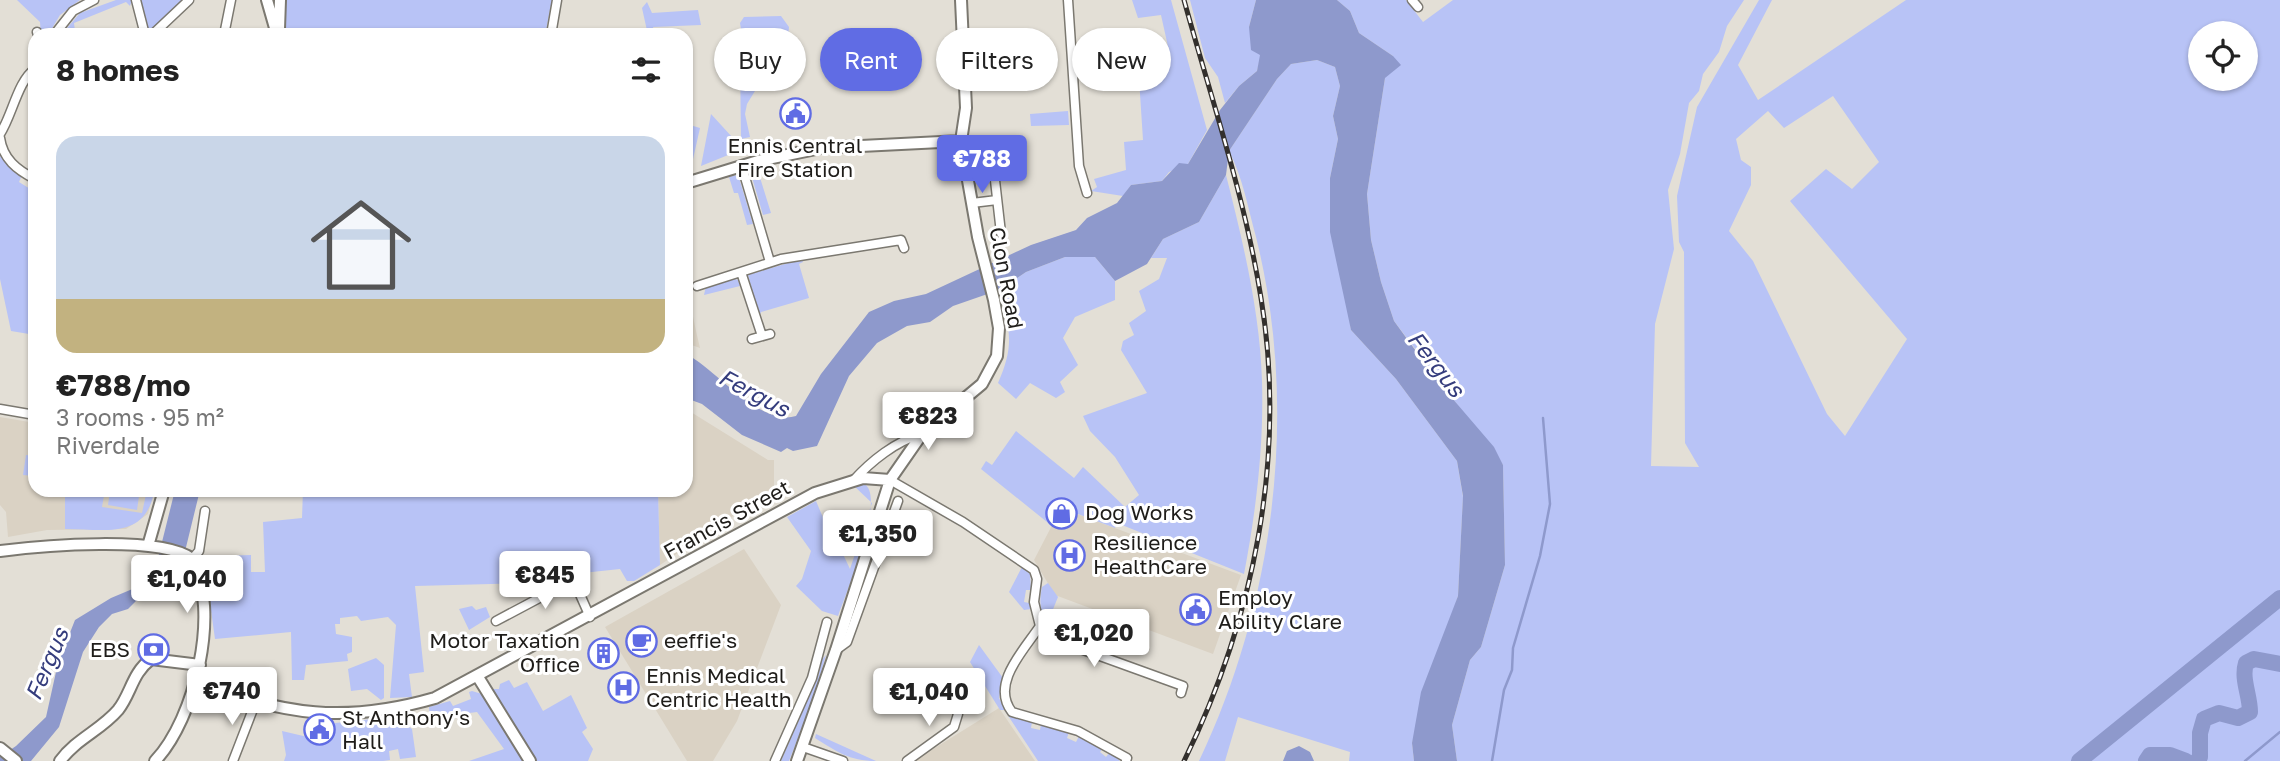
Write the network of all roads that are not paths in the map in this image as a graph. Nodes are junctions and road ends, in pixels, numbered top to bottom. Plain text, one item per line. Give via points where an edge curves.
1 (93, 0) edge
2 (136, 0) edge
3 (189, 0) edge
4 (231, 0) edge
5 (267, 0) edge
6 (280, 0) edge
7 (557, 0) edge
8 (961, 0) edge
9 (1068, 0) edge
10 (59, 28) edge
11 (143, 28) edge
12 (159, 28) edge
13 (225, 28) edge
14 (276, 28) edge
15 (278, 28) edge
16 (552, 28) edge
17 (28, 80) edge
18 (0, 136) edge
19 (961, 141) junction
20 (992, 154) dead end
21 (742, 167) junction
22 (28, 174) edge
23 (693, 181) edge
24 (1087, 192) dead end
25 (997, 200) junction
26 (972, 203) junction
27 (1001, 233) dead end
28 (904, 248) dead end
29 (770, 262) junction
30 (741, 272) junction
31 (696, 286) dead end
32 (752, 339) dead end
33 (0, 408) edge
34 (28, 414) edge
35 (922, 434) junction
36 (890, 480) junction
37 (853, 481) junction
38 (161, 497) edge
39 (898, 501) dead end
40 (205, 511) dead end
41 (880, 531) junction
42 (148, 546) junction
43 (0, 551) edge
44 (189, 557) junction
45 (590, 617) junction
46 (496, 621) dead end
47 (827, 622) dead end
48 (1040, 626) junction
49 (200, 666) junction
50 (478, 677) junction
51 (198, 683) junction
52 (1181, 693) dead end
53 (949, 694) dead end
54 (255, 704) junction
55 (803, 747) junction
56 (0, 748) edge
57 (1129, 760) edge
58 (16, 761) edge
59 (60, 761) edge
60 (155, 761) edge
61 (233, 761) edge
62 (530, 761) edge
63 (775, 761) edge
64 (797, 761) edge
65 (843, 761) edge
66 (907, 761) edge

1 - 10 street via 72,11
2 - 11 street
3 - 12 street
4 - 13 street
5 - 14 main road
6 - 15 main road
7 - 16 street
8 - 19 main road, Clon Road via 966,108
9 - 24 street via 1079,166
17 - 18 street
18 - 22 street via 2,151 10,162
19 - 21 main road via 847,145
19 - 26 main road, Clon Road
20 - 25 street
21 - 23 main road
21 - 29 street
25 - 26 street
25 - 27 street
26 - 35 main road, Clon Road via 999,338 989,375
28 - 29 street via 901,240
29 - 30 street
30 - 31 street
30 - 32 street via 766,335
33 - 34 street
35 - 36 main road, Clon Road
35 - 37 street via 867,465
36 - 37 main road, Francis Street
36 - 41 main road, Clon Road
36 - 48 street via 1026,563 1037,579 1034,602
37 - 45 main road, Francis Street via 815,493
38 - 42 main road
39 - 41 street
40 - 44 street via 199,551
41 - 55 main road, Clon Road
42 - 43 main road via 41,546
42 - 44 main road
44 - 49 main road via 200,581
45 - 46 street via 578,590 569,586
45 - 50 main road, Francis Street
47 - 63 street via 812,678
48 - 52 street via 1053,639 1183,686
48 - 57 street via 1007,678 1006,704 1021,716 1064,726
49 - 51 main road
49 - 59 main road via 150,659 137,672 118,709 71,745
50 - 54 main road, Francis Street via 435,698 386,709 312,713
50 - 62 main road
51 - 54 main road, Francis Street
51 - 60 main road via 172,739
53 - 66 street via 958,714 954,727
54 - 61 street
55 - 64 main road, Clon Road
55 - 65 street
56 - 58 main road

